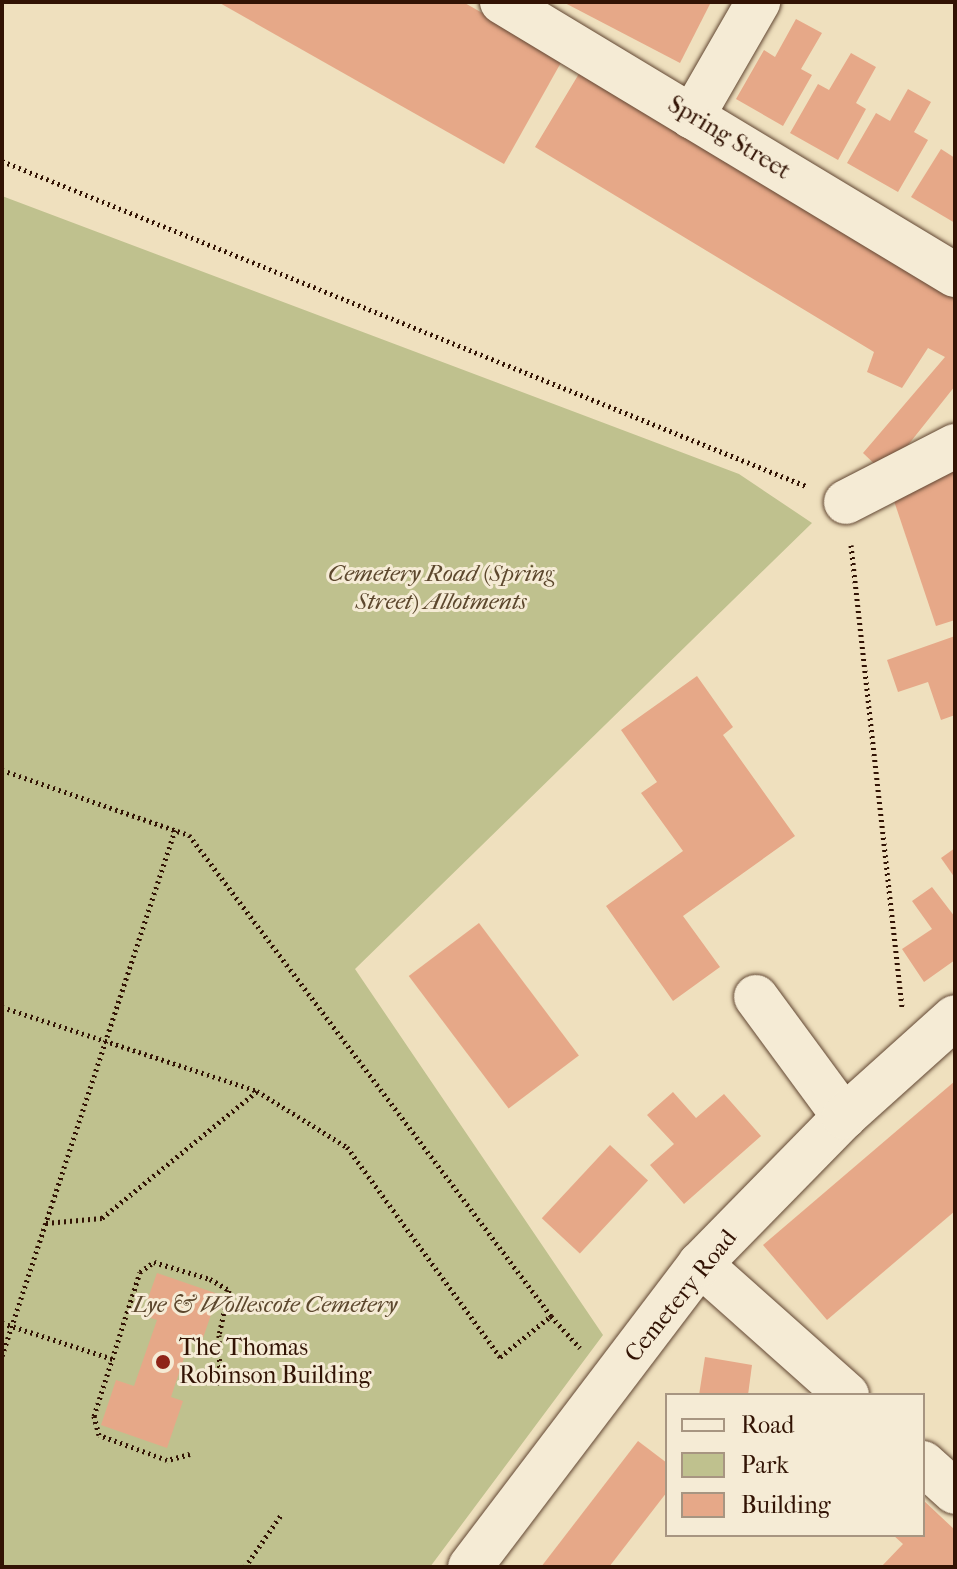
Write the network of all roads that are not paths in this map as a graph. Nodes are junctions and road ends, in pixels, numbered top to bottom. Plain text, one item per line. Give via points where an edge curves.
1 (502, 2) edge
2 (758, 2) edge
3 (692, 117) junction
4 (955, 275) edge
5 (955, 446) edge
6 (846, 502) road end
7 (756, 997) dead end
8 (955, 1017) edge
9 (844, 1117) junction
10 (700, 1264) junction
11 (845, 1393) edge
12 (925, 1465) edge
13 (955, 1492) edge
14 (470, 1567) edge

1 - 3 street, Spring Street
2 - 3 street
3 - 4 street, Spring Street
5 - 6 street
7 - 9 street
8 - 9 street, Cemetery Road
9 - 10 street, Cemetery Road
10 - 11 street
10 - 14 street, Cemetery Road
12 - 13 street

